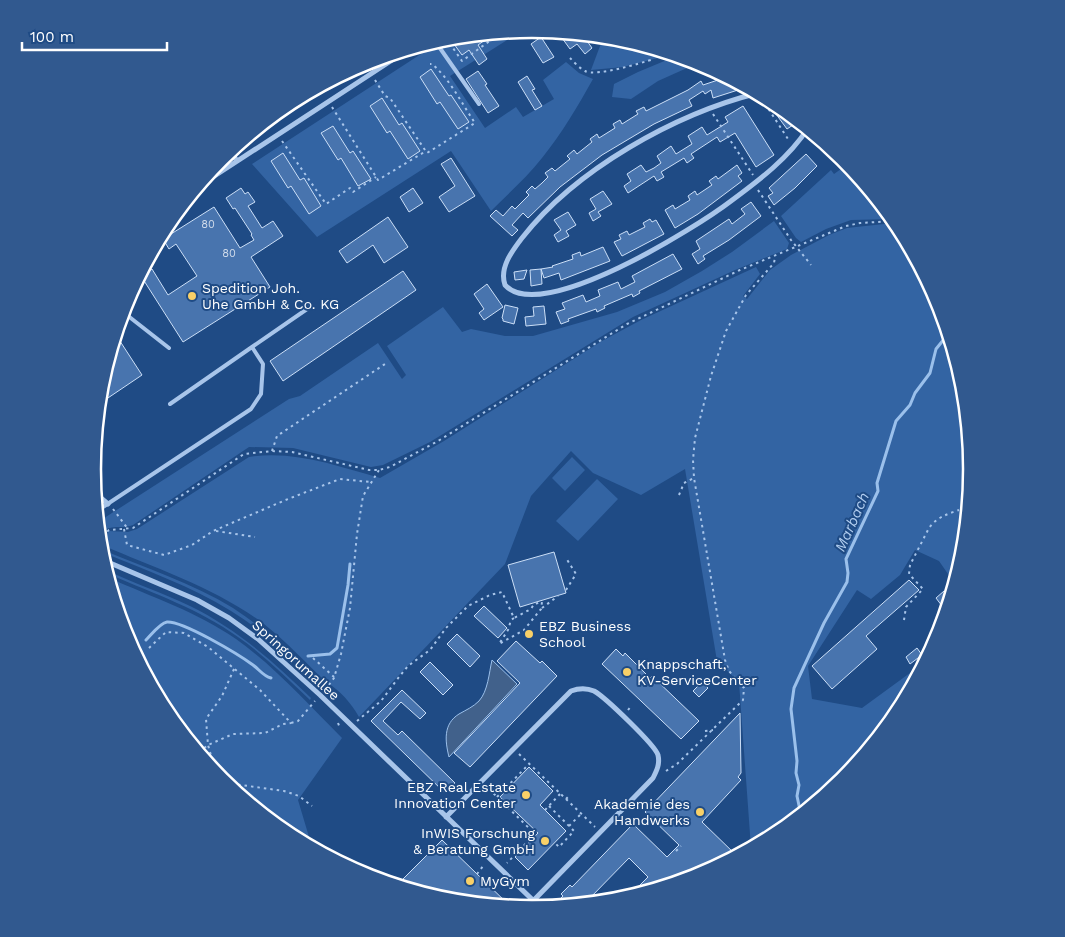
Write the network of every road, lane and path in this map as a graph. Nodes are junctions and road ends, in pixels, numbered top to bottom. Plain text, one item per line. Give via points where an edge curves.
1 (492, 39) edge
2 (451, 45) edge
3 (440, 48) edge
4 (570, 58) dead end
5 (654, 59) dead end
6 (391, 61) edge
7 (430, 64) dead end
8 (372, 74) junction
9 (749, 96) edge
10 (328, 102) junction
11 (479, 104) dead end
12 (767, 107) edge
13 (709, 108) junction
14 (804, 134) edge
15 (788, 139) dead end
16 (286, 144) dead end
17 (426, 151) junction
18 (235, 157) edge
19 (238, 162) junction
20 (217, 175) edge
21 (376, 177) junction
22 (755, 182) junction
23 (886, 222) edge
24 (796, 247) junction
25 (775, 257) junction
26 (811, 264) dead end
27 (310, 306) dead end
28 (129, 317) edge
29 (252, 346) junction
30 (169, 348) dead end
31 (388, 362) dead end
32 (170, 404) dead end
33 (272, 451) junction
34 (379, 470) junction
35 (694, 478) junction
36 (371, 482) junction
37 (678, 495) dead end
38 (102, 499) edge
39 (108, 504) junction
40 (103, 507) edge
41 (959, 510) dead end
42 (124, 529) junction
43 (128, 529) junction
44 (213, 531) junction
45 (106, 533) edge
46 (255, 537) dead end
47 (566, 558) dead end
48 (112, 564) edge
49 (566, 590) dead end
50 (558, 596) dead end
51 (541, 609) junction
52 (514, 618) junction
53 (904, 620) dead end
54 (524, 630) junction
55 (532, 638) dead end
56 (149, 648) dead end
57 (313, 658) dead end
58 (234, 669) junction
59 (334, 678) junction
60 (320, 695) junction
61 (632, 705) dead end
62 (628, 710) dead end
63 (291, 722) junction
64 (352, 726) junction
65 (705, 730) dead end
66 (713, 730) junction
67 (208, 745) junction
68 (204, 748) edge
69 (514, 749) junction
70 (211, 756) edge
71 (529, 764) junction
72 (666, 771) dead end
73 (240, 785) edge
74 (489, 790) dead end
75 (560, 794) junction
76 (570, 796) dead end
77 (497, 797) junction
78 (566, 799) junction
79 (312, 806) dead end
80 (549, 806) junction
81 (545, 810) dead end
82 (581, 814) junction
83 (446, 817) junction
84 (569, 826) junction
85 (600, 832) junction
86 (555, 843) dead end
87 (681, 846) dead end
88 (676, 851) dead end
89 (507, 863) dead end
90 (484, 866) dead end
91 (477, 874) dead end
92 (532, 900) edge
93 (534, 900) edge

1 - 2 path via 462,61
3 - 11 lane
4 - 5 path via 586,72 625,68
6 - 8 street
7 - 17 path via 447,81 475,123
8 - 10 street
8 - 17 path
9 - 13 street
10 - 19 street
10 - 21 path
12 - 15 path
13 - 22 path
13 - 22 street via 644,139 567,192 513,250 503,273 505,286 525,295 555,291 612,271 684,233
14 - 22 street via 788,154
16 - 21 path via 326,204 350,188 352,192
17 - 21 path via 378,180
18 - 19 street
19 - 20 street
22 - 24 path
23 - 24 path via 846,226
24 - 25 path
24 - 26 path
25 - 34 path via 740,270 627,324 438,442
25 - 35 path via 774,263 746,295 726,331 695,438
27 - 29 lane
28 - 30 lane
29 - 32 lane
29 - 39 lane via 263,364 261,394 251,409
31 - 33 path via 277,436
33 - 34 path
33 - 43 path via 244,454
34 - 36 path
35 - 37 path via 684,483
35 - 66 path via 725,660 729,671 744,688 743,700
36 - 44 path via 340,479
36 - 59 path via 361,511 350,608
38 - 39 street
39 - 40 lane
39 - 43 path
41 - 53 path via 932,522 928,528 910,565 909,574 923,589 906,606
42 - 43 path
42 - 44 path via 127,545 164,555 192,545
42 - 45 path via 113,528
44 - 46 path
47 - 49 path via 576,574
48 - 60 street, Springorumallee via 197,600 229,618 273,651
50 - 51 path
51 - 52 path via 542,602
51 - 54 path
52 - 54 path via 499,644
52 - 64 path via 502,592 468,606 430,650 408,666 381,701
54 - 55 path
56 - 58 path via 166,632 184,633 208,647
57 - 59 path
58 - 63 path
58 - 67 path via 222,696 206,719
59 - 60 path
60 - 63 path via 298,721
60 - 64 street, Springorumallee
61 - 62 path
63 - 67 path via 265,733 233,734
64 - 83 street, Springorumallee
65 - 66 path
66 - 72 path
67 - 68 path
67 - 70 path
69 - 71 path
69 - 83 street
69 - 85 street via 571,691 593,690 614,709 653,747 659,762 653,778
71 - 75 path
71 - 77 path
73 - 79 path via 284,791 299,796
74 - 77 path
75 - 78 path
75 - 80 path
76 - 78 path
77 - 89 path via 535,834
78 - 82 path
80 - 81 path
80 - 84 path
82 - 84 path
82 - 85 path
83 - 92 street, Springorumallee
84 - 86 path via 574,831 559,847
85 - 93 street
87 - 88 path
90 - 91 path

